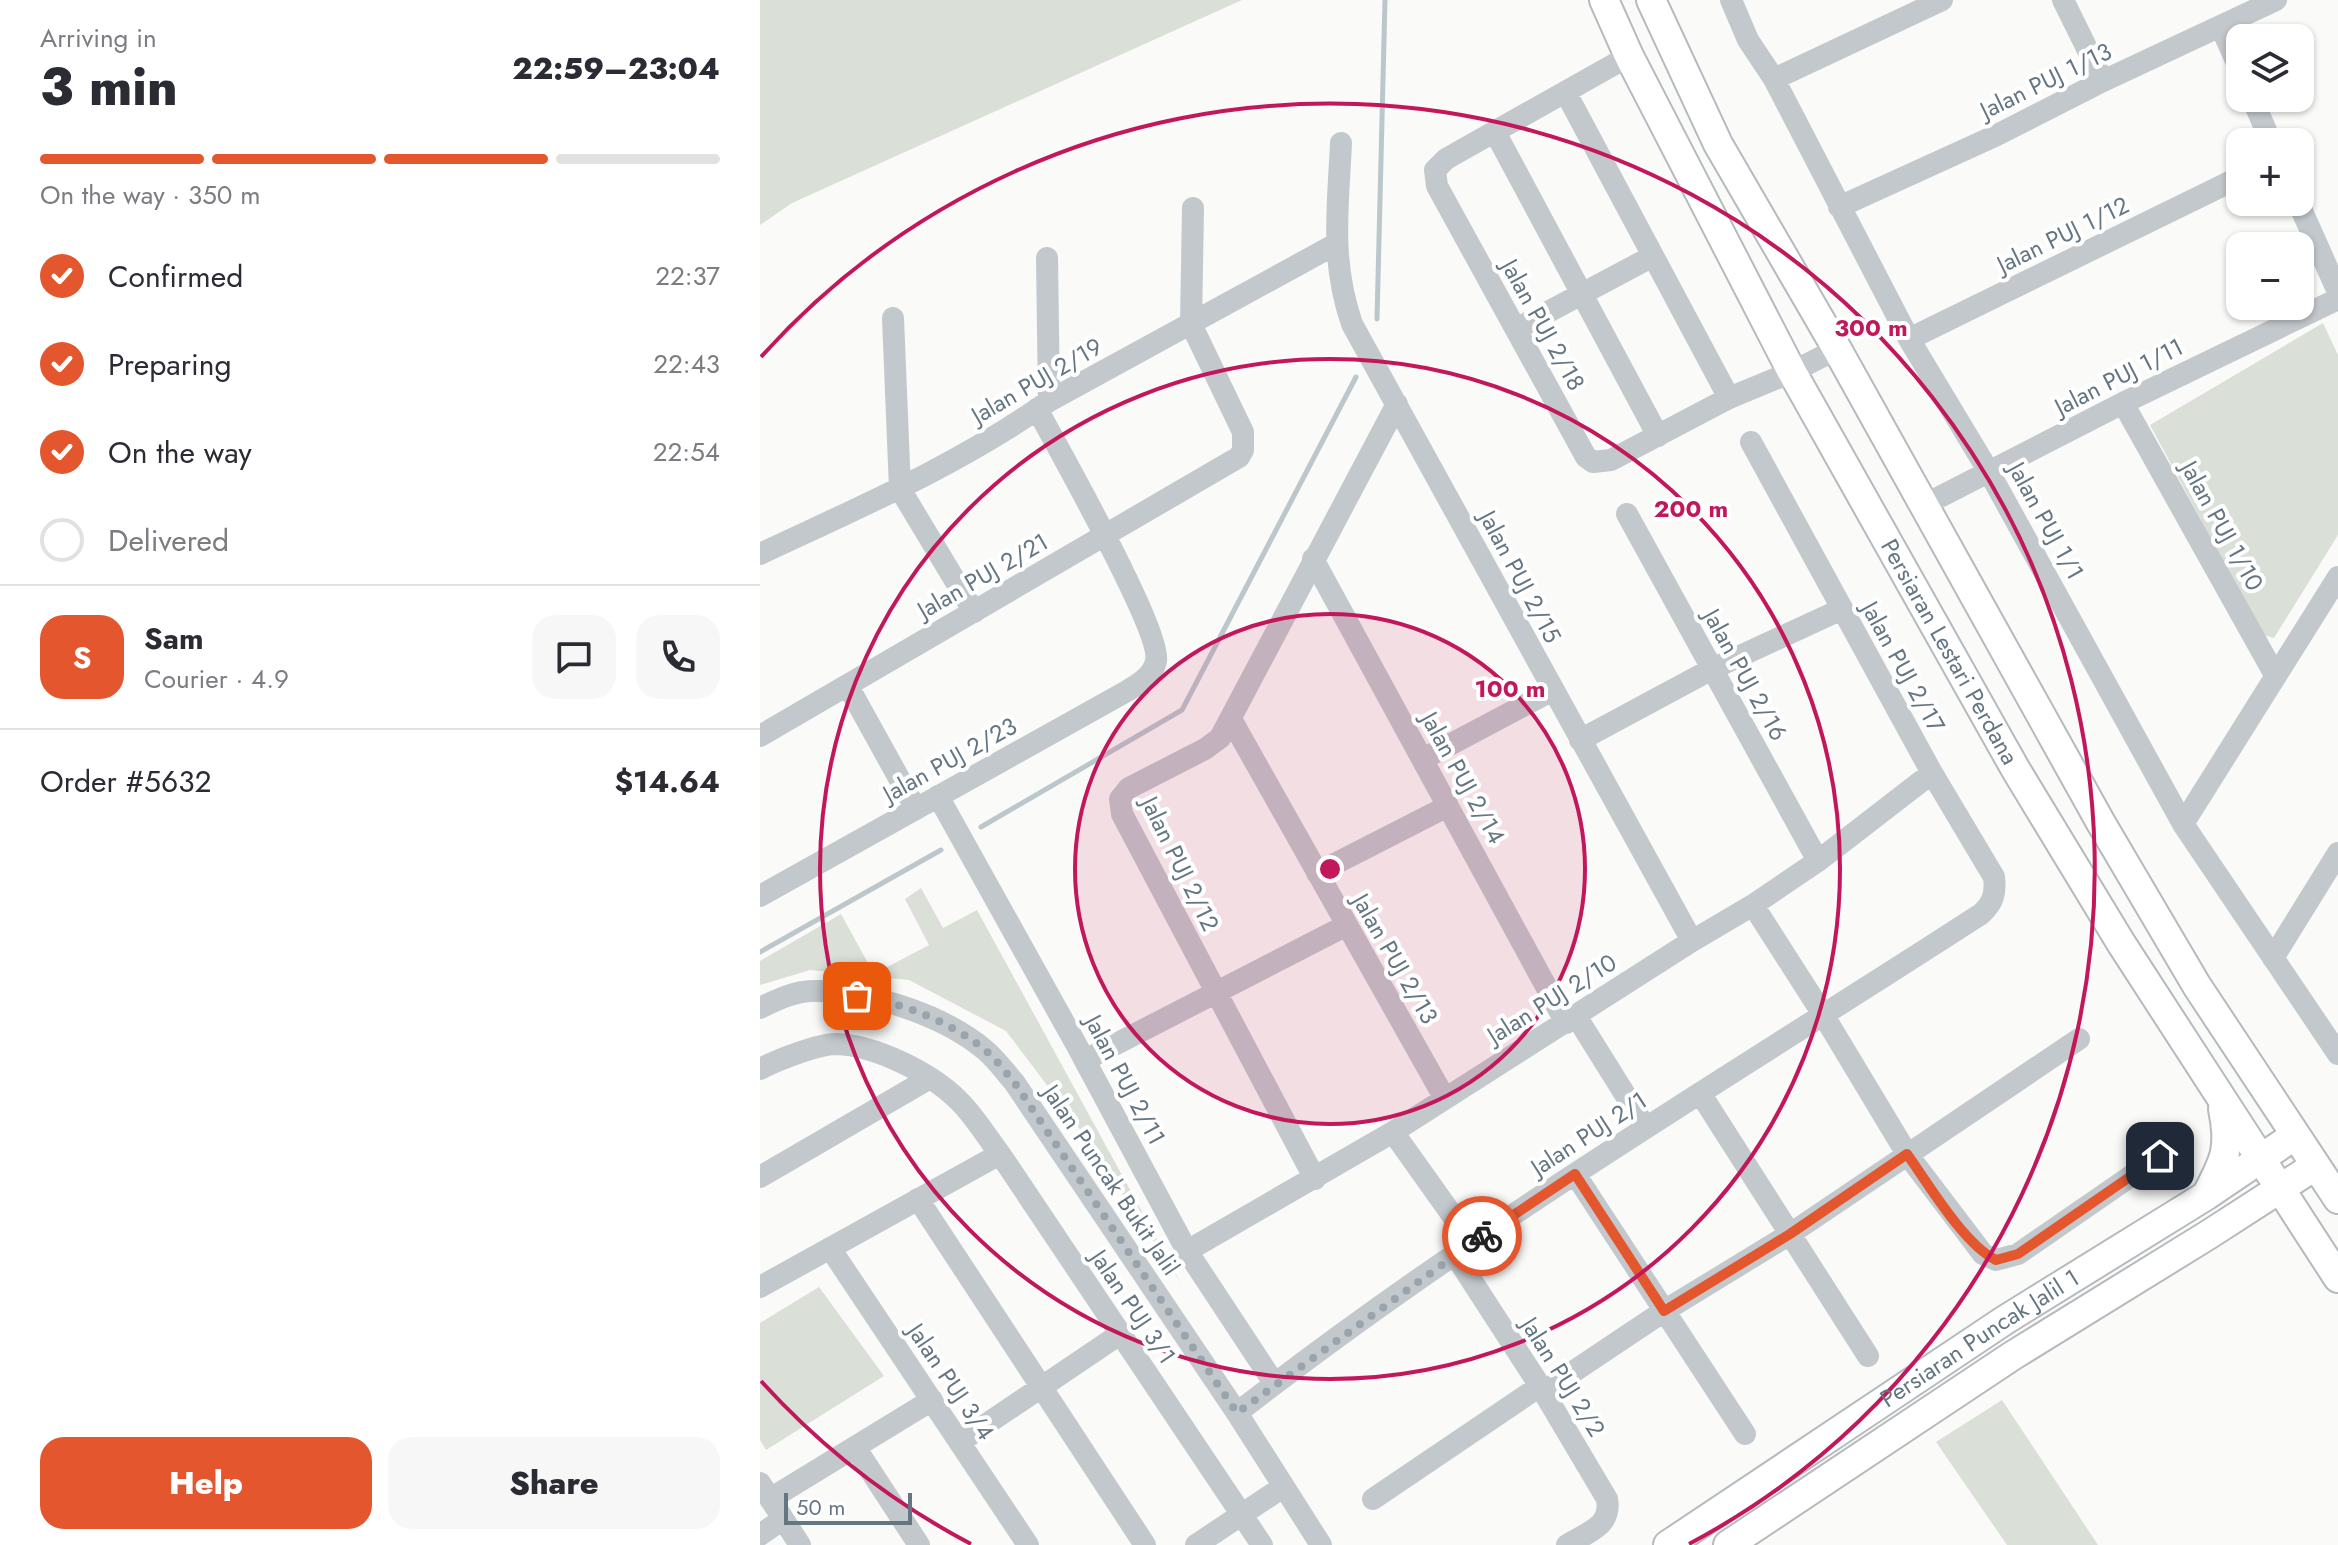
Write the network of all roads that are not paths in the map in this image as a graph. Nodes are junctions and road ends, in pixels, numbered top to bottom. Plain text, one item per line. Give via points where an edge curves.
1 (1604, 0) edge
2 (1651, 0) edge
3 (1731, 0) edge
4 (1942, 0) edge
5 (2063, 0) edge
6 (2276, 0) edge
7 (2221, 27) junction
8 (2226, 38) edge
9 (1629, 56) junction
10 (1774, 79) junction
11 (2103, 81) junction
12 (1566, 93) junction
13 (1495, 132) junction
14 (1341, 143) dead end
15 (2226, 184) edge
16 (1839, 207) junction
17 (1193, 208) dead end
18 (2304, 216) edge
19 (1336, 244) junction
20 (1653, 256) junction
21 (1047, 258) dead end
22 (2338, 292) edge
23 (1582, 294) junction
24 (2338, 299) edge
25 (893, 318) dead end
26 (1191, 324) junction
27 (1516, 329) junction
28 (1909, 339) junction
29 (1837, 349) junction
30 (1792, 372) junction
31 (1729, 398) junction
32 (2123, 403) junction
33 (1397, 404) junction
34 (1043, 405) junction
35 (1658, 436) junction
36 (1751, 442) dead end
37 (1989, 472) junction
38 (900, 489) junction
39 (1924, 505) junction
40 (1627, 514) dead end
41 (1105, 535) junction
42 (760, 554) edge
43 (1313, 559) junction
44 (2338, 577) edge
45 (1842, 609) junction
46 (974, 612) junction
47 (1712, 669) junction
48 (2275, 675) junction
49 (848, 686) junction
50 (1553, 690) junction
51 (1232, 721) junction
52 (760, 736) edge
53 (1580, 740) junction
54 (1423, 759) junction
55 (1932, 773) junction
56 (944, 806) junction
57 (1448, 806) junction
58 (916, 809) junction
59 (2183, 824) junction
60 (2338, 853) edge
61 (1818, 861) junction
62 (1317, 873) junction
63 (760, 896) edge
64 (1753, 905) junction
65 (1981, 914) joint
66 (1345, 926) junction
67 (1692, 941) junction
68 (2273, 958) junction
69 (1215, 992) junction
70 (760, 1008) edge
71 (1824, 1016) junction
72 (1571, 1020) junction
73 (2079, 1039) dead end
74 (2338, 1054) edge
75 (1085, 1060) junction
76 (760, 1069) edge
77 (930, 1078) junction
78 (1700, 1093) junction
79 (1444, 1097) junction
80 (2221, 1098) junction
81 (1646, 1128) junction
82 (1393, 1132) junction
83 (2294, 1136) junction
84 (1000, 1154) junction
85 (1907, 1154) junction
86 (2160, 1156) dead end
87 (2260, 1159) junction
88 (2315, 1166) junction
89 (1575, 1174) junction
90 (760, 1177) edge
91 (1315, 1179) junction
92 (2279, 1190) junction
93 (2207, 1195) junction
94 (918, 1199) junction
95 (2338, 1199) edge
96 (2240, 1215) junction
97 (1790, 1234) junction
98 (2311, 1238) junction
99 (830, 1248) junction
100 (1464, 1249) junction
101 (1187, 1251) junction
102 (2338, 1278) edge
103 (760, 1287) edge
104 (1664, 1311) junction
105 (1120, 1334) junction
106 (1868, 1356) dead end
107 (1274, 1383) junction
108 (1042, 1387) junction
109 (1541, 1389) junction
110 (932, 1400) junction
111 (1237, 1413) junction
112 (1745, 1434) dead end
113 (960, 1442) junction
114 (855, 1447) junction
115 (1283, 1487) junction
116 (765, 1491) edge
117 (1373, 1499) dead end
118 (1241, 1515) junction
119 (783, 1519) junction
120 (760, 1535) edge
121 (800, 1545) edge
122 (919, 1545) edge
123 (1028, 1545) edge
124 (1145, 1545) edge
125 (1196, 1545) edge
126 (1262, 1545) edge
127 (1321, 1545) edge
128 (1567, 1545) edge
129 (1668, 1545) edge
130 (1728, 1545) edge

1 - 9 main road, Persiaran Lestari Perdana
2 - 29 main road, Persiaran Lestari Perdana via 1718,144
3 - 10 street, Jalan PUJ 1/1 via 1748,40
4 - 10 street
5 - 11 street
6 - 7 street, Jalan PUJ 1/13
7 - 8 street
7 - 11 street, Jalan PUJ 1/13
9 - 12 street, Jalan PUJ 2/18
9 - 30 main road, Persiaran Lestari Perdana
10 - 16 street, Jalan PUJ 1/1
11 - 16 street, Jalan PUJ 1/13
12 - 13 street, Jalan PUJ 2/18
12 - 20 street
13 - 23 street
13 - 27 street, Jalan PUJ 2/18 via 1439,164 1435,177
14 - 19 street
15 - 28 street, Jalan PUJ 1/12
16 - 28 street, Jalan PUJ 1/1
17 - 26 street
18 - 22 street
19 - 26 street, Jalan PUJ 2/19
19 - 33 street via 1340,291 1352,324
20 - 23 street
20 - 31 street
21 - 34 street
23 - 27 street
23 - 35 street
24 - 32 street, Jalan PUJ 1/11
25 - 38 street
26 - 34 street, Jalan PUJ 2/19
26 - 41 street, Jalan PUJ 2/21 via 1243,432 1243,450 1233,462
27 - 35 street, Jalan PUJ 2/18 via 1586,457 1601,463
28 - 37 street, Jalan PUJ 1/1
29 - 30 street, Jalan PUJ 2/18
29 - 39 main road, Persiaran Lestari Perdana
30 - 31 street, Jalan PUJ 2/18
30 - 80 main road, Persiaran Lestari Perdana via 2016,770
31 - 35 street, Jalan PUJ 2/18
32 - 37 street, Jalan PUJ 1/11
32 - 48 street, Jalan PUJ 1/10
33 - 43 street, Jalan PUJ 2/12
33 - 50 street, Jalan PUJ 2/15
34 - 38 street, Jalan PUJ 2/19
34 - 41 street
36 - 45 street, Jalan PUJ 2/17
37 - 39 street, Jalan PUJ 1/11
37 - 59 street, Jalan PUJ 1/1
38 - 42 street, Jalan PUJ 2/19
38 - 46 street
39 - 83 main road, Persiaran Lestari Perdana via 2101,823
40 - 47 street, Jalan PUJ 2/16
41 - 46 street, Jalan PUJ 2/21
41 - 56 street, Jalan PUJ 2/23 via 1151,632 1156,659 1151,672
43 - 51 street, Jalan PUJ 2/12
43 - 54 street, Jalan PUJ 2/14
44 - 48 street
45 - 47 street
45 - 55 street, Jalan PUJ 2/17
46 - 49 street, Jalan PUJ 2/21
47 - 53 street
47 - 61 street, Jalan PUJ 2/16
48 - 59 street
49 - 52 street, Jalan PUJ 2/21
49 - 58 street
50 - 53 street, Jalan PUJ 2/15
50 - 54 street
51 - 62 street, Jalan PUJ 2/13
51 - 69 street, Jalan PUJ 2/12 via 1205,749 1129,788 1119,806
53 - 67 street, Jalan PUJ 2/15
54 - 57 street, Jalan PUJ 2/14
55 - 61 street, Jalan PUJ 2/10
55 - 65 street, Jalan PUJ 2/17 via 1994,877 1995,892
56 - 58 street, Jalan PUJ 2/23
56 - 75 street, Jalan PUJ 2/11
57 - 62 street
57 - 72 street, Jalan PUJ 2/14
58 - 63 street, Jalan PUJ 2/23
59 - 68 street, Jalan PUJ 1/1
60 - 68 street
61 - 64 street, Jalan PUJ 2/10
62 - 66 street, Jalan PUJ 2/13
64 - 67 street, Jalan PUJ 2/10
64 - 71 street
65 - 71 street, Jalan PUJ 2/1
66 - 69 street
66 - 79 street, Jalan PUJ 2/13
67 - 72 street, Jalan PUJ 2/10
68 - 74 street, Jalan PUJ 1/1
69 - 75 street
69 - 91 street, Jalan PUJ 2/12
70 - 111 street, Jalan Puncak Bukit Jalil via 810,990 876,998 952,1028 985,1050 1014,1082
71 - 78 street, Jalan PUJ 2/1
71 - 85 street
72 - 79 street, Jalan PUJ 2/10
72 - 81 street, Jalan PUJ 2/14
73 - 85 street
75 - 101 street, Jalan PUJ 2/11
76 - 77 street, Jalan PUJ 3/1 via 835,1044 903,1062
77 - 84 street, Jalan PUJ 3/1 via 959,1100
77 - 90 street
78 - 81 street, Jalan PUJ 2/1
78 - 97 street
79 - 82 street, Jalan PUJ 2/10
80 - 87 main road, Persiaran Lestari Perdana
80 - 93 main road via 2228,1137 2223,1164
81 - 89 street, Jalan PUJ 2/1
82 - 91 street, Jalan PUJ 2/10
82 - 100 street, Jalan PUJ 2/2
83 - 87 main road, Persiaran Puncak Jalil 1
83 - 88 main road, Persiaran Lestari Perdana
84 - 94 street
84 - 105 street, Jalan PUJ 3/1
85 - 86 street via 1966,1236 1996,1260 2018,1254
85 - 97 street
87 - 92 main road, Persiaran Lestari Perdana
87 - 93 main road, Persiaran Puncak Jalil 1
88 - 92 main road, Persiaran Puncak Jalil 1
88 - 95 main road, Persiaran Lestari Perdana
89 - 100 street, Jalan PUJ 2/1
89 - 104 street
91 - 101 street, Jalan PUJ 2/10
92 - 96 main road, Persiaran Puncak Jalil 1
92 - 98 main road, Persiaran Lestari Perdana
93 - 129 main road, Persiaran Puncak Jalil 1 via 2005,1320
94 - 99 street
94 - 108 street
96 - 98 main road via 2272,1220
96 - 130 main road, Persiaran Puncak Jalil 1 via 2012,1356
97 - 104 street
97 - 106 street
98 - 102 main road, Persiaran Lestari Perdana
99 - 103 street
99 - 110 street, Jalan PUJ 3/4
100 - 107 street, Jalan PUJ 2/1
100 - 109 street, Jalan PUJ 2/2
101 - 107 street, Jalan PUJ 2/11
104 - 109 street
104 - 112 street
105 - 108 street
105 - 118 street, Jalan PUJ 3/1
107 - 111 street, Jalan PUJ 2/1
108 - 113 street
108 - 124 street
109 - 117 street
109 - 128 street, Jalan PUJ 2/2 via 1607,1499 1605,1521
110 - 113 street, Jalan PUJ 3/4
110 - 114 street
111 - 115 street, Jalan Puncak Bukit Jalil
113 - 123 street, Jalan PUJ 3/4
114 - 116 street
114 - 122 street
115 - 118 street
115 - 127 street, Jalan Puncak Bukit Jalil
116 - 119 street
118 - 125 street
118 - 126 street, Jalan PUJ 3/1
119 - 120 street
119 - 121 street

